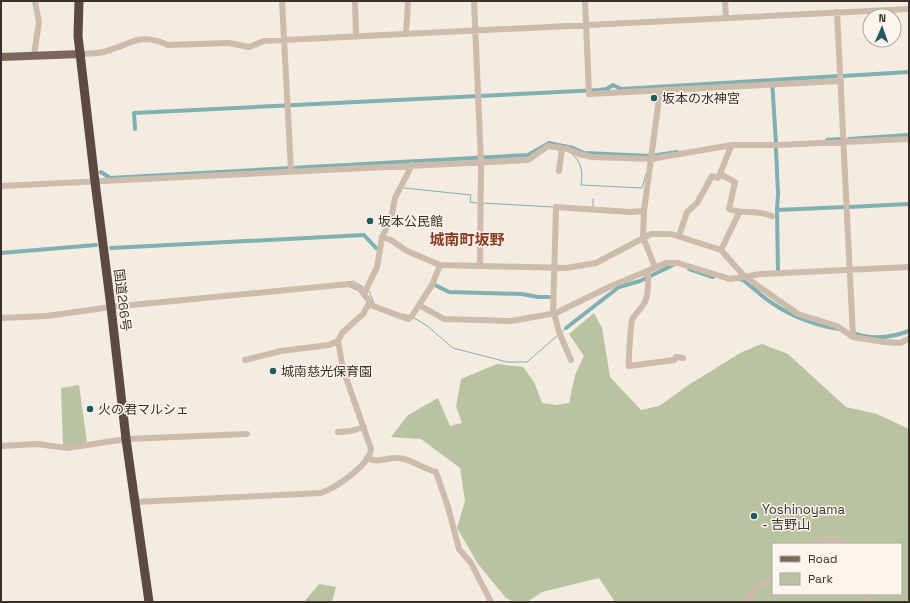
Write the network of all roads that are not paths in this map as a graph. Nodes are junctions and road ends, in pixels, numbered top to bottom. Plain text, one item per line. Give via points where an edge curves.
1 (35, 1) edge
2 (79, 1) edge
3 (282, 1) edge
4 (354, 1) edge
5 (408, 1) edge
6 (474, 1) edge
7 (585, 1) edge
8 (725, 1) edge
9 (909, 9) edge
10 (837, 12) junction
11 (726, 18) junction
12 (586, 26) junction
13 (476, 31) junction
14 (406, 34) junction
15 (356, 37) junction
16 (284, 40) junction
17 (81, 54) junction
18 (34, 55) junction
19 (1, 57) edge
20 (841, 81) junction
21 (660, 91) junction
22 (909, 139) edge
23 (844, 143) junction
24 (731, 146) junction
25 (562, 148) junction
26 (651, 159) junction
27 (481, 162) junction
28 (412, 166) junction
29 (291, 171) junction
30 (558, 171) dead end
31 (720, 174) junction
32 (95, 182) junction
33 (1, 186) edge
34 (644, 211) junction
35 (739, 213) junction
36 (772, 216) dead end
37 (679, 236) junction
38 (382, 237) junction
39 (643, 237) junction
40 (720, 250) junction
41 (440, 265) junction
42 (480, 265) junction
43 (655, 267) junction
44 (909, 267) edge
45 (554, 268) junction
46 (850, 269) junction
47 (648, 271) junction
48 (744, 276) junction
49 (364, 294) junction
50 (370, 302) junction
51 (419, 305) junction
52 (111, 307) junction
53 (554, 314) junction
54 (1, 318) edge
55 (854, 337) junction
56 (909, 339) edge
57 (338, 341) junction
58 (683, 358) dead end
59 (245, 360) dead end
60 (571, 360) dead end
61 (364, 427) junction
62 (338, 432) dead end
63 (247, 434) dead end
64 (126, 439) junction
65 (1, 446) edge
66 (368, 458) junction
67 (135, 502) junction
68 (816, 543) edge
69 (844, 543) edge
70 (772, 580) edge
71 (147, 600) edge
72 (491, 602) edge
73 (743, 602) edge

1 - 18 street via 39,22
2 - 17 highway, 国道266号 via 78,36
3 - 16 street
4 - 15 street
5 - 14 street
6 - 13 street
7 - 12 street
8 - 11 street
9 - 10 street
10 - 11 street
10 - 20 street
11 - 12 street
12 - 13 street
12 - 21 street via 589,94
13 - 14 street
13 - 27 street
14 - 15 street
15 - 16 street
16 - 17 street via 259,42 245,47 228,43 168,45 137,39 102,52
16 - 29 street
17 - 18 main road
17 - 32 highway, 国道266号
18 - 19 main road
20 - 21 street
20 - 23 street
21 - 26 street
22 - 23 street
23 - 24 street
23 - 46 street
24 - 26 street
24 - 31 street
25 - 26 street via 592,157
25 - 27 street via 548,146 528,160
25 - 30 street
26 - 34 street
27 - 28 street
27 - 42 street
28 - 29 street
28 - 38 street via 399,188 391,219
29 - 32 street
31 - 35 street via 735,182 730,209
31 - 37 street via 718,178 712,176 697,203 687,212
32 - 33 street
32 - 52 highway, 国道266号
34 - 39 street
34 - 45 street via 556,206
35 - 36 street via 760,211
35 - 40 street
37 - 39 street via 660,233
37 - 40 street
38 - 41 street
38 - 49 street via 377,266
39 - 43 street
39 - 45 street via 596,263
40 - 48 street
41 - 42 street
41 - 51 street via 432,285
42 - 45 street
43 - 47 street
43 - 48 street via 666,263 678,263 730,279
44 - 46 street
45 - 53 street
46 - 48 street
46 - 55 street
47 - 53 street
47 - 58 street via 647,299 632,319 629,366 674,360 676,357
48 - 55 street via 798,314 837,326
49 - 50 street
49 - 52 street via 357,286 349,284
50 - 51 street via 386,312 408,319
50 - 57 street via 363,314 342,333
51 - 53 street via 444,320 511,321
52 - 54 street via 47,316
52 - 64 highway, 国道266号
53 - 60 street
55 - 56 street via 884,342
57 - 59 street via 320,347 281,351
57 - 61 street via 343,369
61 - 62 street
61 - 66 street via 371,449
63 - 64 street
64 - 65 street via 67,448 37,444
64 - 67 highway, 国道266号
66 - 67 street via 357,470 321,493
66 - 72 street via 378,462 399,457 436,472 458,549 471,563
67 - 71 highway, 国道266号
68 - 69 street via 823,540
70 - 73 street via 761,585

